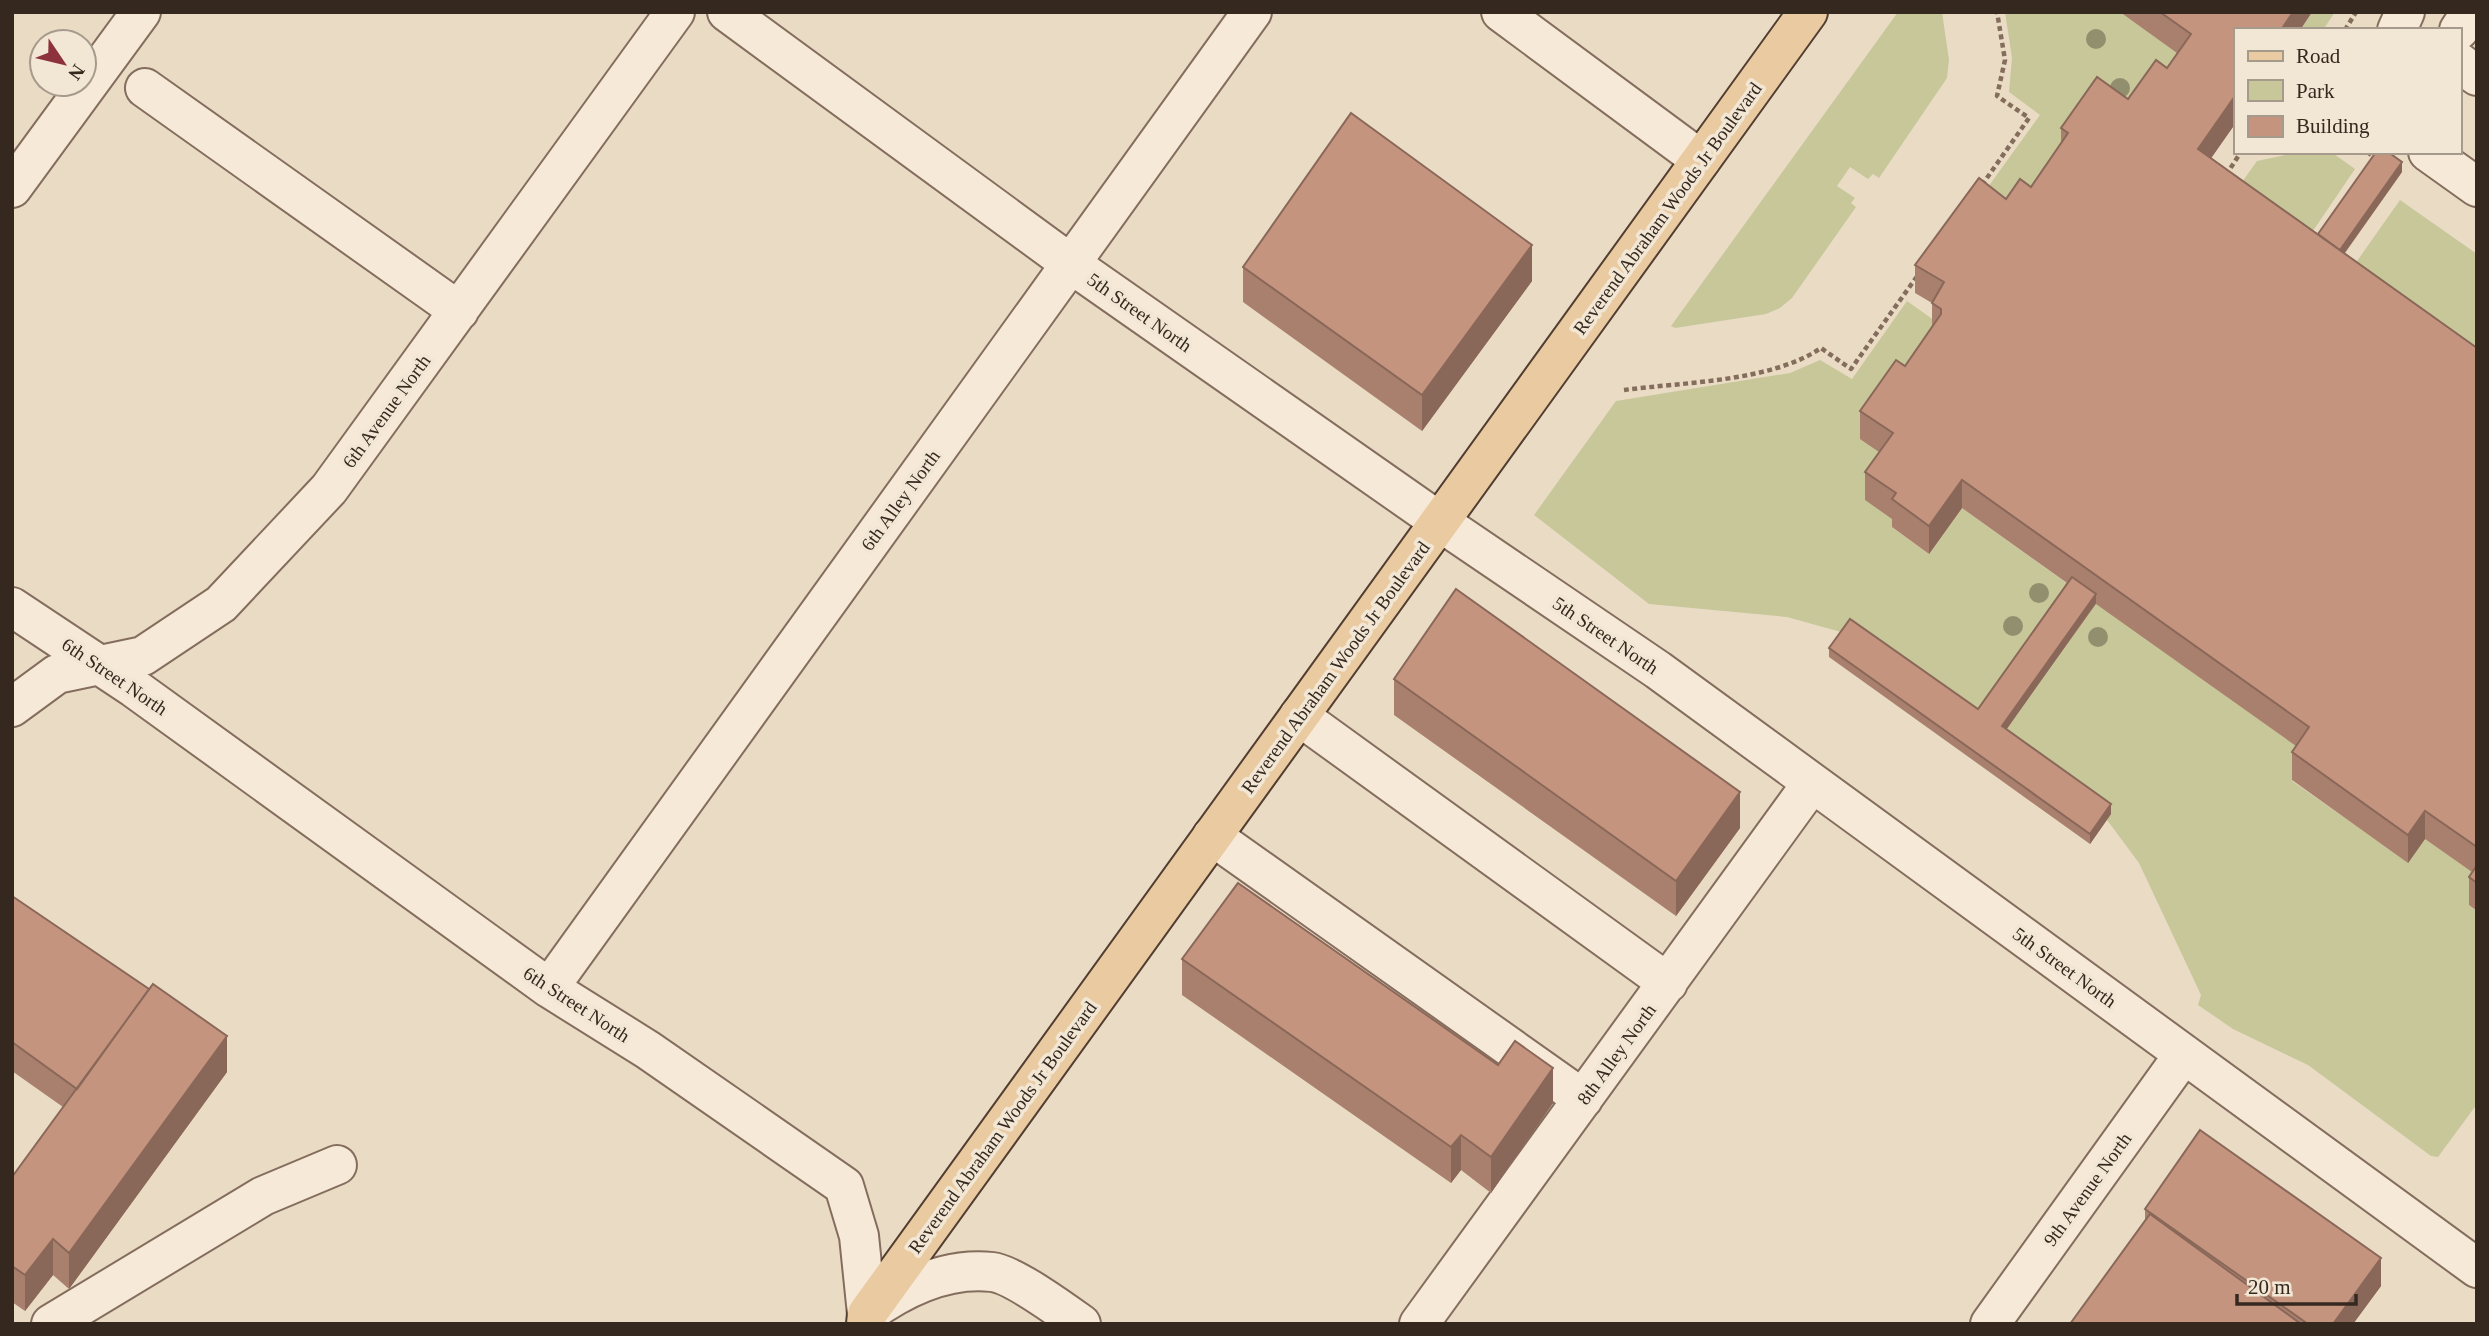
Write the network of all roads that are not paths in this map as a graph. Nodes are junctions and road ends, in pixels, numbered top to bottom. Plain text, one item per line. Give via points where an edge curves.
1 (141, 12) edge
2 (675, 12) edge
3 (727, 12) edge
4 (1252, 12) edge
5 (1501, 12) edge
6 (1808, 12) edge
7 (2405, 12) edge
8 (2471, 12) edge
9 (2398, 28) edge
10 (2460, 28) edge
11 (2461, 64) edge
12 (2477, 76) edge
13 (145, 88) dead end
14 (2431, 154) edge
15 (1701, 160) junction
16 (2477, 187) edge
17 (12, 188) edge
18 (1071, 264) junction
19 (459, 311) junction
20 (1440, 522) junction
21 (12, 607) edge
22 (100, 665) junction
23 (12, 707) edge
24 (1299, 716) junction
25 (1812, 783) junction
26 (1212, 836) junction
27 (1668, 983) junction
28 (549, 988) junction
29 (2184, 1054) junction
30 (1583, 1099) junction
31 (337, 1165) dead end
32 (2477, 1268) edge
33 (860, 1320) edge
34 (51, 1324) edge
35 (1081, 1324) edge
36 (1419, 1324) edge
37 (1990, 1324) edge

1 - 17 street
2 - 19 street, 6th Avenue North
3 - 18 street, 5th Street North
4 - 18 street, 6th Alley North
5 - 15 street
6 - 15 main road, Reverend Abraham Woods Jr Boulevard
7 - 9 street
8 - 10 street
11 - 12 street
13 - 19 street
14 - 16 street
15 - 20 main road, Reverend Abraham Woods Jr Boulevard
18 - 20 street, 5th Street North
18 - 28 street, 6th Alley North
19 - 22 street, 6th Avenue North via 329,489 221,604 143,656
20 - 24 main road, Reverend Abraham Woods Jr Boulevard
20 - 25 street, 5th Street North via 1658,670
21 - 22 street, 6th Street North
22 - 23 street, 6th Avenue North via 57,674
22 - 28 street, 6th Street North
24 - 26 main road, Reverend Abraham Woods Jr Boulevard
24 - 27 street
25 - 27 street, 8th Alley North
25 - 29 street, 5th Street North
26 - 30 street
26 - 33 main road, Reverend Abraham Woods Jr Boulevard
27 - 30 street, 8th Alley North
28 - 33 street, 6th Street North via 648,1050 844,1186 859,1236
29 - 32 street, 5th Street North
29 - 37 street, 9th Avenue North
30 - 36 street, 8th Alley North
31 - 34 street via 263,1196
33 - 35 street via 916,1284 995,1272

